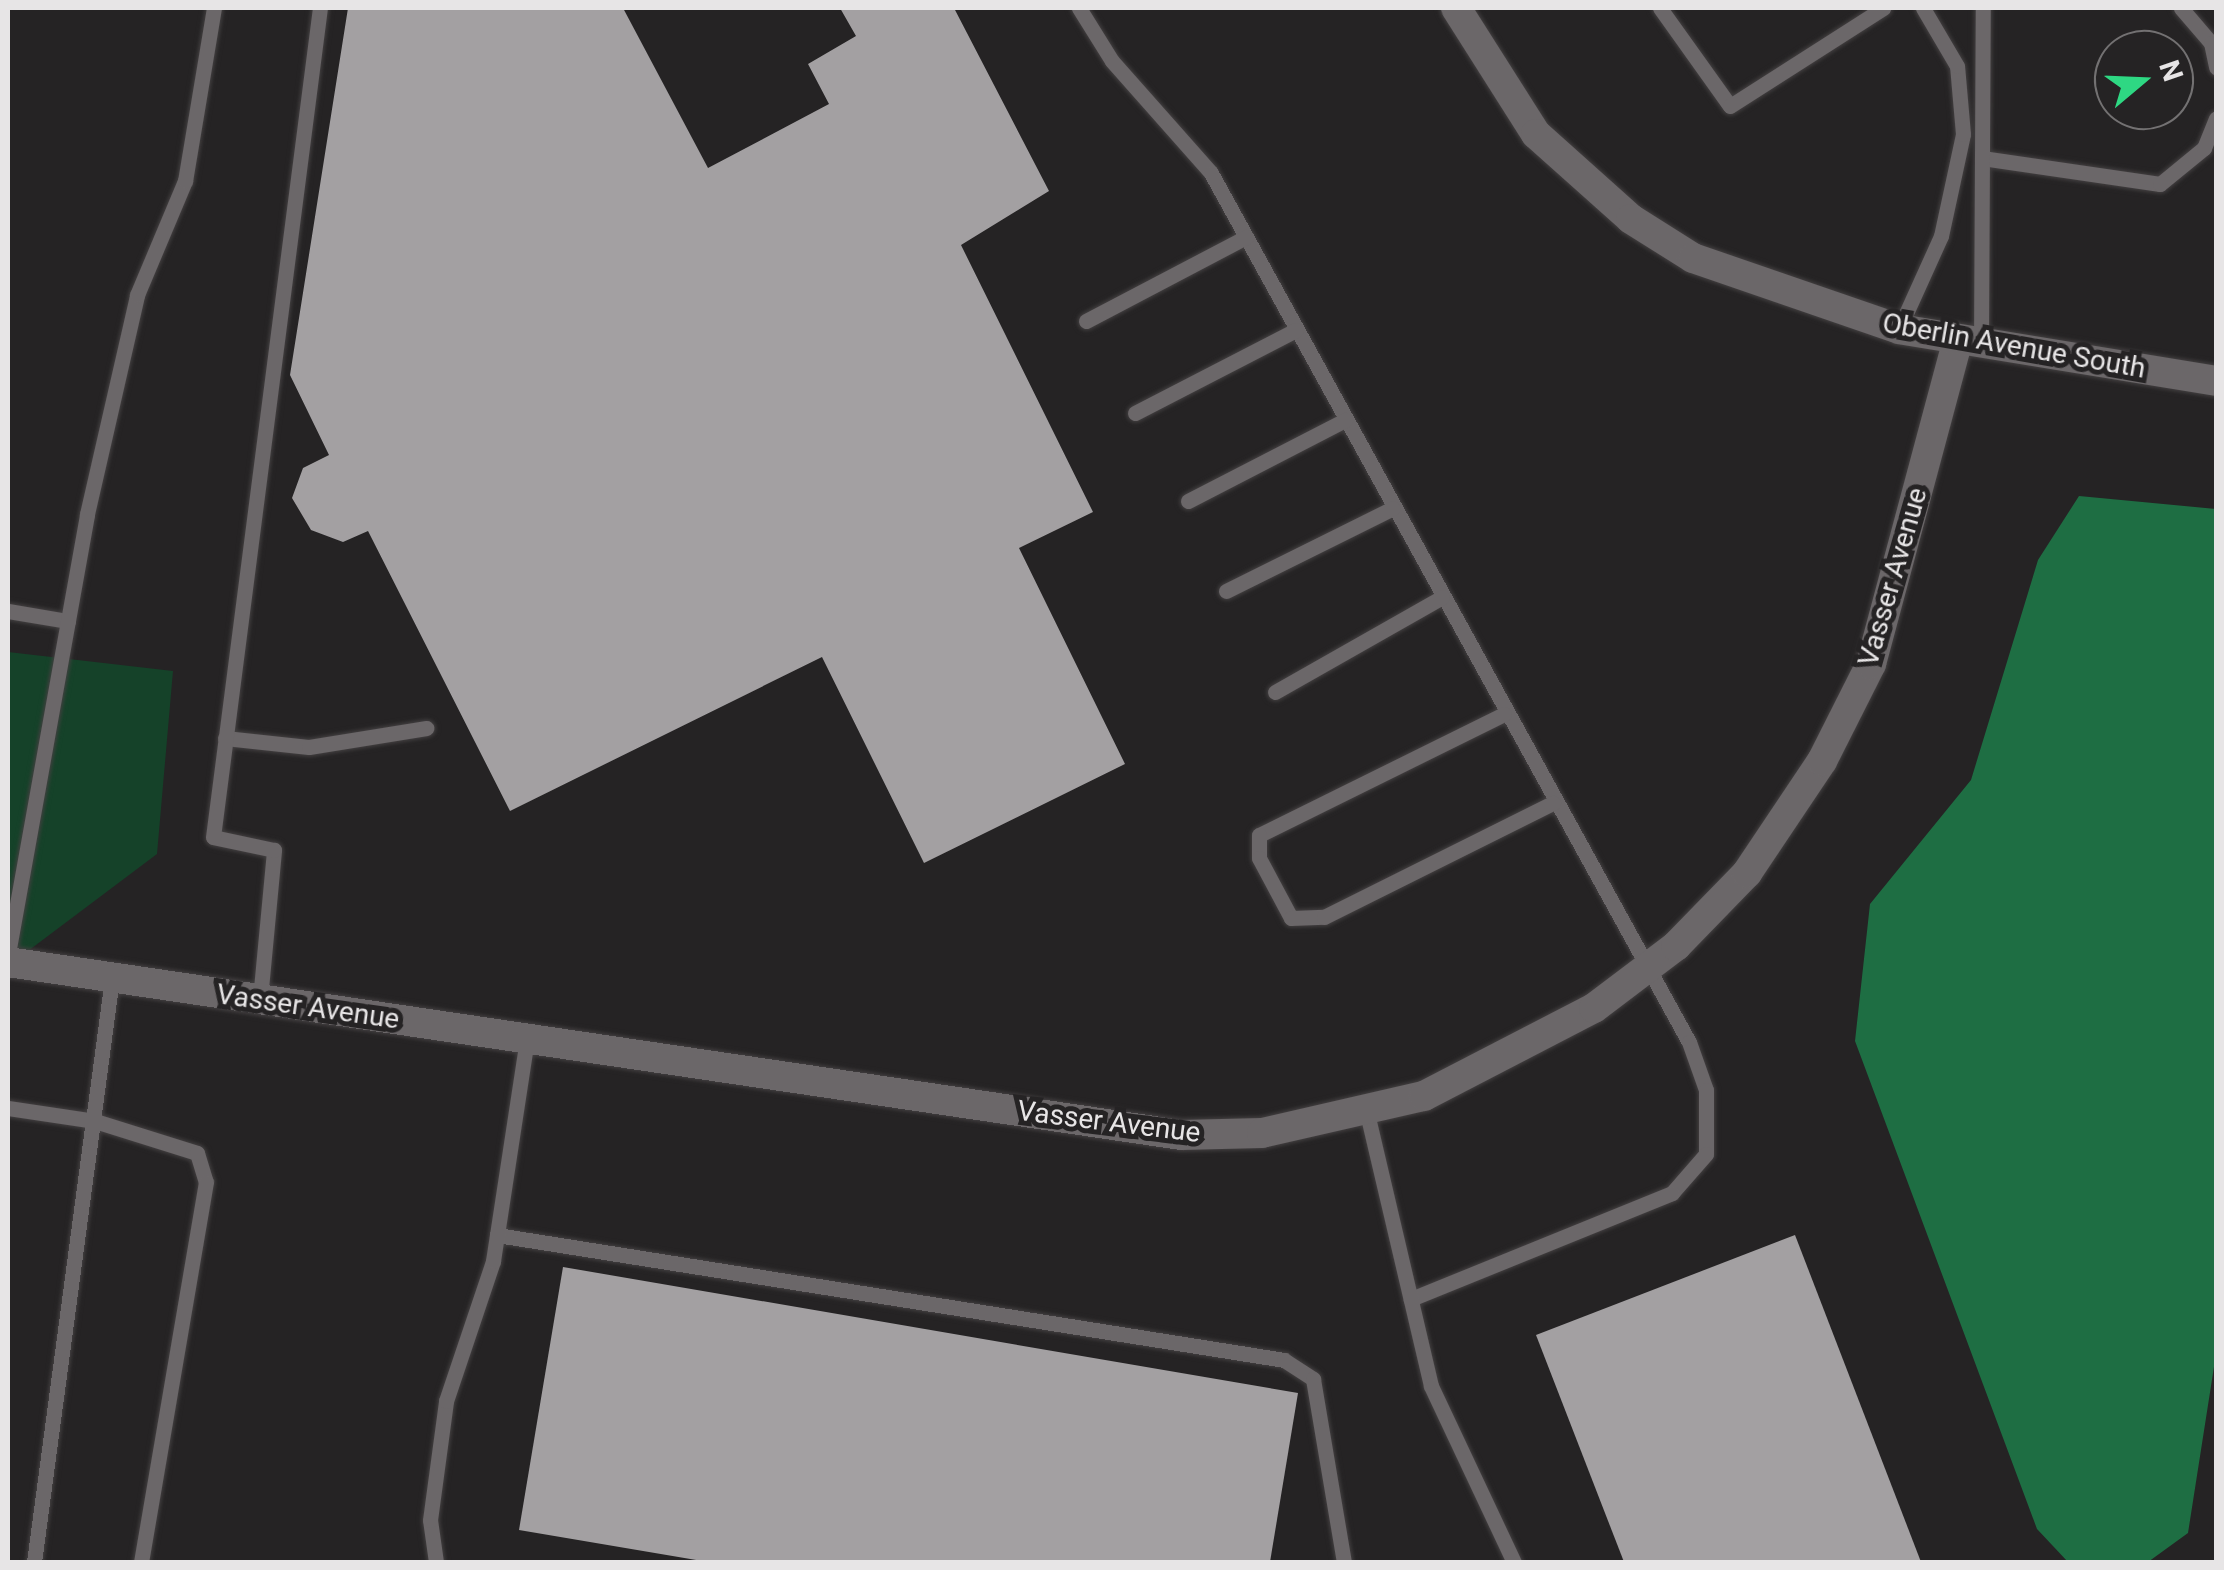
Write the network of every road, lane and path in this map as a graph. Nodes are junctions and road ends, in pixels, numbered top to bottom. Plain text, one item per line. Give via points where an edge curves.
1 (214, 8) edge
2 (320, 8) edge
3 (1080, 8) edge
4 (1456, 8) edge
5 (1660, 8) edge
6 (1883, 8) edge
7 (1923, 8) edge
8 (1983, 8) edge
9 (2181, 8) edge
10 (2216, 66) edge
11 (2216, 118) edge
12 (1982, 158) junction
13 (1246, 238) junction
14 (1086, 321) dead end
15 (1899, 329) junction
16 (1296, 330) junction
17 (1969, 344) junction
18 (2216, 381) edge
19 (1135, 413) dead end
20 (1345, 420) junction
21 (1188, 501) dead end
22 (1393, 508) junction
23 (1226, 591) dead end
24 (1442, 597) junction
25 (8, 611) edge
26 (68, 621) junction
27 (1275, 692) dead end
28 (1504, 714) junction
29 (426, 728) dead end
30 (225, 738) junction
31 (1553, 804) junction
32 (8, 954) edge
33 (8, 962) edge
34 (1644, 970) junction
35 (112, 978) junction
36 (260, 1000) junction
37 (527, 1039) junction
38 (8, 1108) edge
39 (1367, 1113) junction
40 (95, 1121) junction
41 (496, 1235) junction
42 (1410, 1298) junction
43 (34, 1562) edge
44 (141, 1562) edge
45 (436, 1562) edge
46 (1344, 1562) edge
47 (1514, 1562) edge

1 - 26 lane via 186,182 137,295
2 - 30 lane
3 - 13 lane via 1112,61 1211,172
4 - 15 street, Oberlin Avenue South via 1536,134 1630,218 1693,258
5 - 6 lane via 1730,106
7 - 15 lane via 1957,66 1963,134 1941,236
8 - 12 lane
9 - 10 lane via 2211,42
11 - 12 lane via 2204,148 2160,184
12 - 17 lane
13 - 14 lane
13 - 16 lane
15 - 17 street, Oberlin Avenue South
16 - 19 lane
16 - 20 lane
17 - 18 street, Oberlin Avenue South
17 - 34 street, Vasser Avenue via 1871,664 1822,761 1748,874
20 - 21 lane
20 - 22 lane
22 - 23 lane
22 - 24 lane
24 - 27 lane
24 - 28 lane
25 - 26 lane
26 - 32 lane
28 - 31 lane
28 - 31 lane via 1260,835 1259,858 1291,918 1324,917
29 - 30 lane via 309,747
30 - 36 lane via 213,836 274,850
31 - 34 lane
33 - 35 street, Vasser Avenue
34 - 39 street, Vasser Avenue via 1510,1059
34 - 42 lane via 1689,1042 1706,1090 1711,1126 1693,1173 1640,1213
35 - 36 street, Vasser Avenue
35 - 40 lane
36 - 37 street, Vasser Avenue
37 - 39 street, Vasser Avenue via 1181,1135 1262,1133
37 - 41 lane
38 - 40 lane
39 - 42 lane
40 - 43 lane
40 - 44 lane via 197,1153 206,1182
41 - 45 lane via 446,1401 430,1520
41 - 46 lane via 1284,1360 1313,1379
42 - 47 lane via 1432,1386

